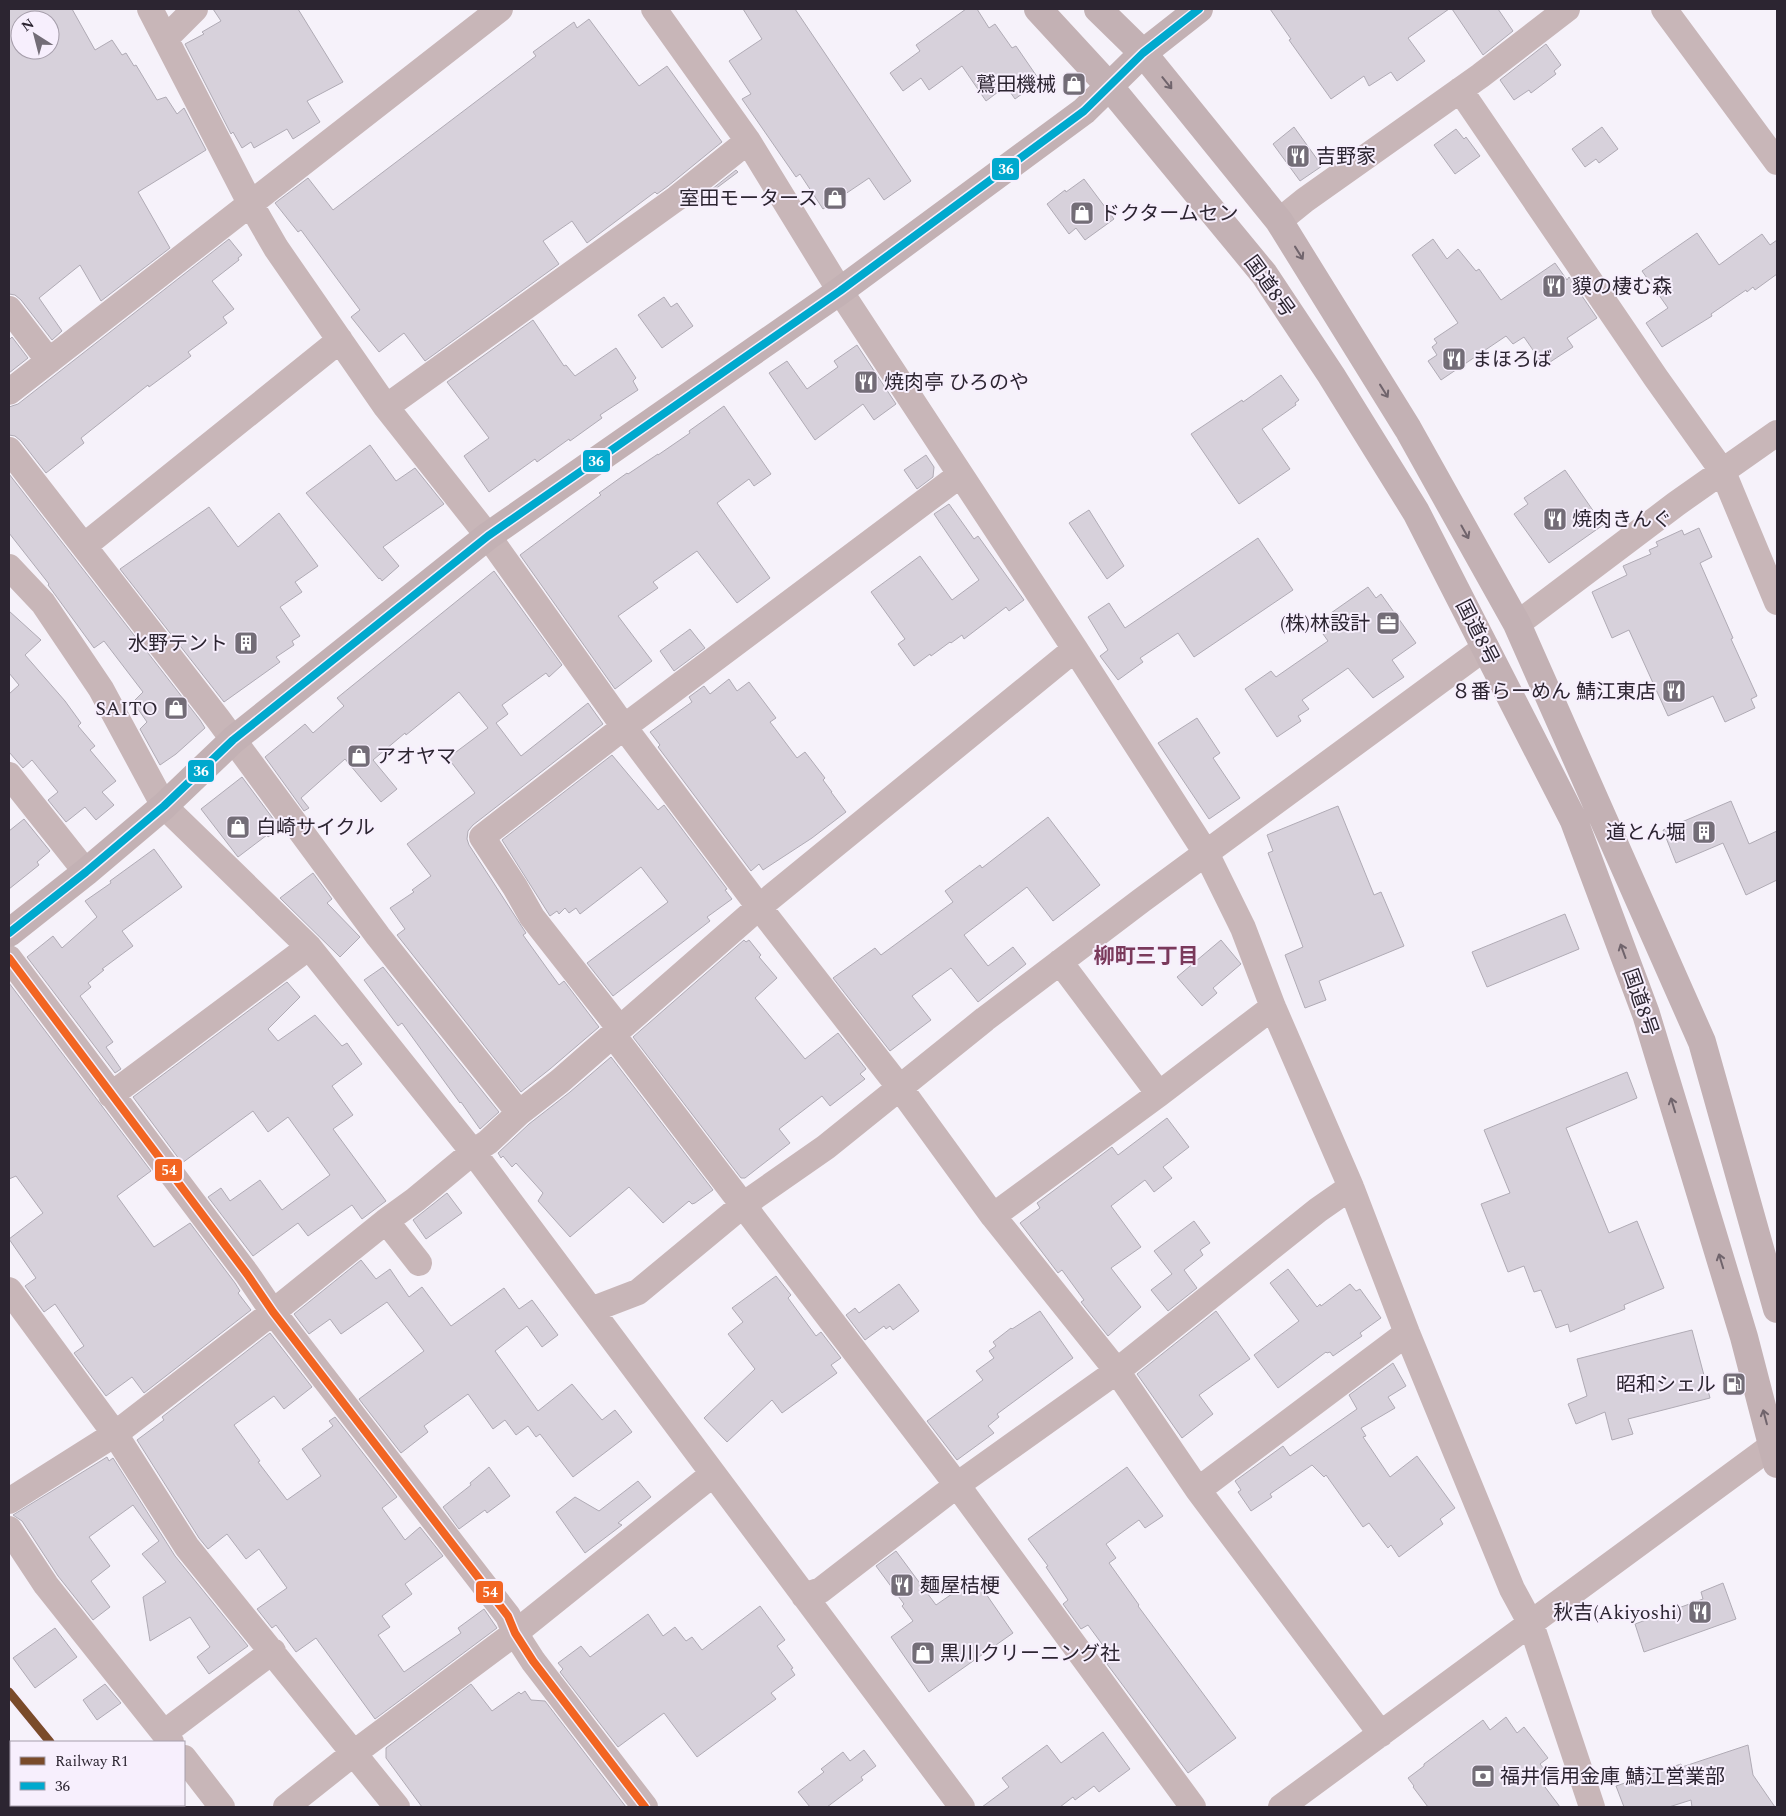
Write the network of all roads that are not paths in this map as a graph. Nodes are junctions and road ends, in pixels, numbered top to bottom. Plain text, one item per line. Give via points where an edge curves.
1 (150, 9) edge
2 (196, 9) edge
3 (500, 9) edge
4 (654, 9) edge
5 (1038, 9) edge
6 (1098, 9) edge
7 (1199, 9) edge
8 (1567, 9) edge
9 (1664, 9) edge
10 (166, 38) junction
11 (1143, 53) junction
12 (1109, 86) junction
13 (1460, 90) junction
14 (748, 140) junction
15 (1777, 162) edge
16 (250, 203) junction
17 (1280, 222) junction
18 (840, 291) junction
19 (9, 309) edge
20 (340, 340) junction
21 (48, 361) junction
22 (9, 392) edge
23 (386, 407) junction
24 (1777, 433) edge
25 (9, 450) edge
26 (1723, 472) junction
27 (960, 476) junction
28 (488, 536) junction
29 (84, 546) junction
30 (9, 567) edge
31 (1777, 602) edge
32 (1517, 624) junction
33 (1486, 647) junction
34 (1075, 649) junction
35 (624, 727) junction
36 (233, 740) junction
37 (9, 775) edge
38 (164, 806) junction
39 (1206, 853) junction
40 (86, 872) junction
41 (759, 907) junction
42 (9, 933) edge
43 (309, 947) junction
44 (9, 958) edge
45 (1060, 962) junction
46 (1273, 1007) junction
47 (617, 1032) junction
48 (900, 1088) junction
49 (1159, 1094) junction
50 (111, 1095) junction
51 (519, 1113) junction
52 (473, 1152) junction
53 (1350, 1188) junction
54 (744, 1204) junction
55 (993, 1216) junction
56 (386, 1221) junction
57 (419, 1263) dead end
58 (9, 1290) edge
59 (591, 1310) junction
60 (1777, 1310) edge
61 (272, 1312) junction
62 (1407, 1333) junction
63 (1117, 1371) junction
64 (115, 1434) junction
65 (1776, 1450) edge
66 (713, 1474) junction
67 (957, 1485) junction
68 (1198, 1490) junction
69 (9, 1501) edge
70 (9, 1530) edge
71 (804, 1596) junction
72 (1530, 1624) junction
73 (515, 1633) junction
74 (272, 1651) junction
75 (1381, 1734) junction
76 (168, 1738) edge
77 (354, 1753) junction
78 (185, 1759) edge
79 (1590, 1806) edge
80 (222, 1807) edge
81 (286, 1807) edge
82 (397, 1807) edge
83 (645, 1807) edge
84 (962, 1807) edge
85 (1193, 1807) edge
86 (1281, 1807) edge

1 - 10 street
2 - 10 street
3 - 16 street
4 - 14 street
5 - 12 highway, 国道8号
6 - 11 highway, 国道8号
7 - 11 highway
8 - 13 street
9 - 15 street
10 - 16 street
11 - 12 highway
11 -> 17 highway, 国道8号
12 - 18 highway via 1084,111
12 - 33 highway, 国道8号 via 1264,274 1331,374 1416,512
13 - 17 street via 1305,200
13 - 26 street
14 - 18 street
14 - 23 street via 677,198
16 - 20 street via 276,248
16 - 21 street
17 -> 32 highway, 国道8号 via 1408,429
18 - 27 street
18 - 28 highway
19 - 21 street
20 - 23 street
20 - 29 street
21 - 22 street
23 - 28 street
24 - 26 street
25 - 29 street
26 - 31 street
26 - 32 street
27 - 34 street
27 - 35 street
28 - 35 street
28 - 36 highway
29 - 36 street
30 - 38 street via 43,603 100,689
32 - 60 highway, 国道8号 via 1702,1042
33 - 39 street
65 -> 33 highway, 国道8号 via 1646,1014 1574,821
34 - 39 street
34 - 41 street
35 - 41 street
35 - 47 street via 482,837 532,918
36 - 38 highway
36 - 51 street via 378,936
37 - 40 street
38 - 40 highway
38 - 43 street
39 - 45 street
39 - 46 street via 1243,928
40 - 42 highway
41 - 47 street
41 - 48 street
43 - 50 street
43 - 52 street
44 - 50 street
45 - 48 street
45 - 49 street
46 - 49 street
46 - 53 street
47 - 51 street
47 - 54 street
48 - 54 street via 826,1147
48 - 55 street
49 - 55 street
50 - 61 street via 247,1274
51 - 52 street
52 - 56 street
52 - 59 street
53 - 62 street
53 - 63 street
54 - 59 street via 638,1292
54 - 67 street
55 - 63 street
56 - 57 street
56 - 61 street
58 - 64 street
59 - 66 street
61 - 64 street
61 - 73 street via 508,1616
62 - 68 street
62 - 72 street via 1512,1589
63 - 67 street
63 - 68 street
64 - 69 street
64 - 74 street via 187,1547
65 - 72 street
66 - 71 street
66 - 73 street
67 - 71 street via 821,1590
67 - 85 street
68 - 75 street
70 - 76 street via 46,1585
71 - 84 street
72 - 75 street
72 - 79 street
73 - 77 street
73 - 83 street
74 - 76 street
74 - 77 street
75 - 86 street
77 - 81 street
77 - 82 street
78 - 80 street

